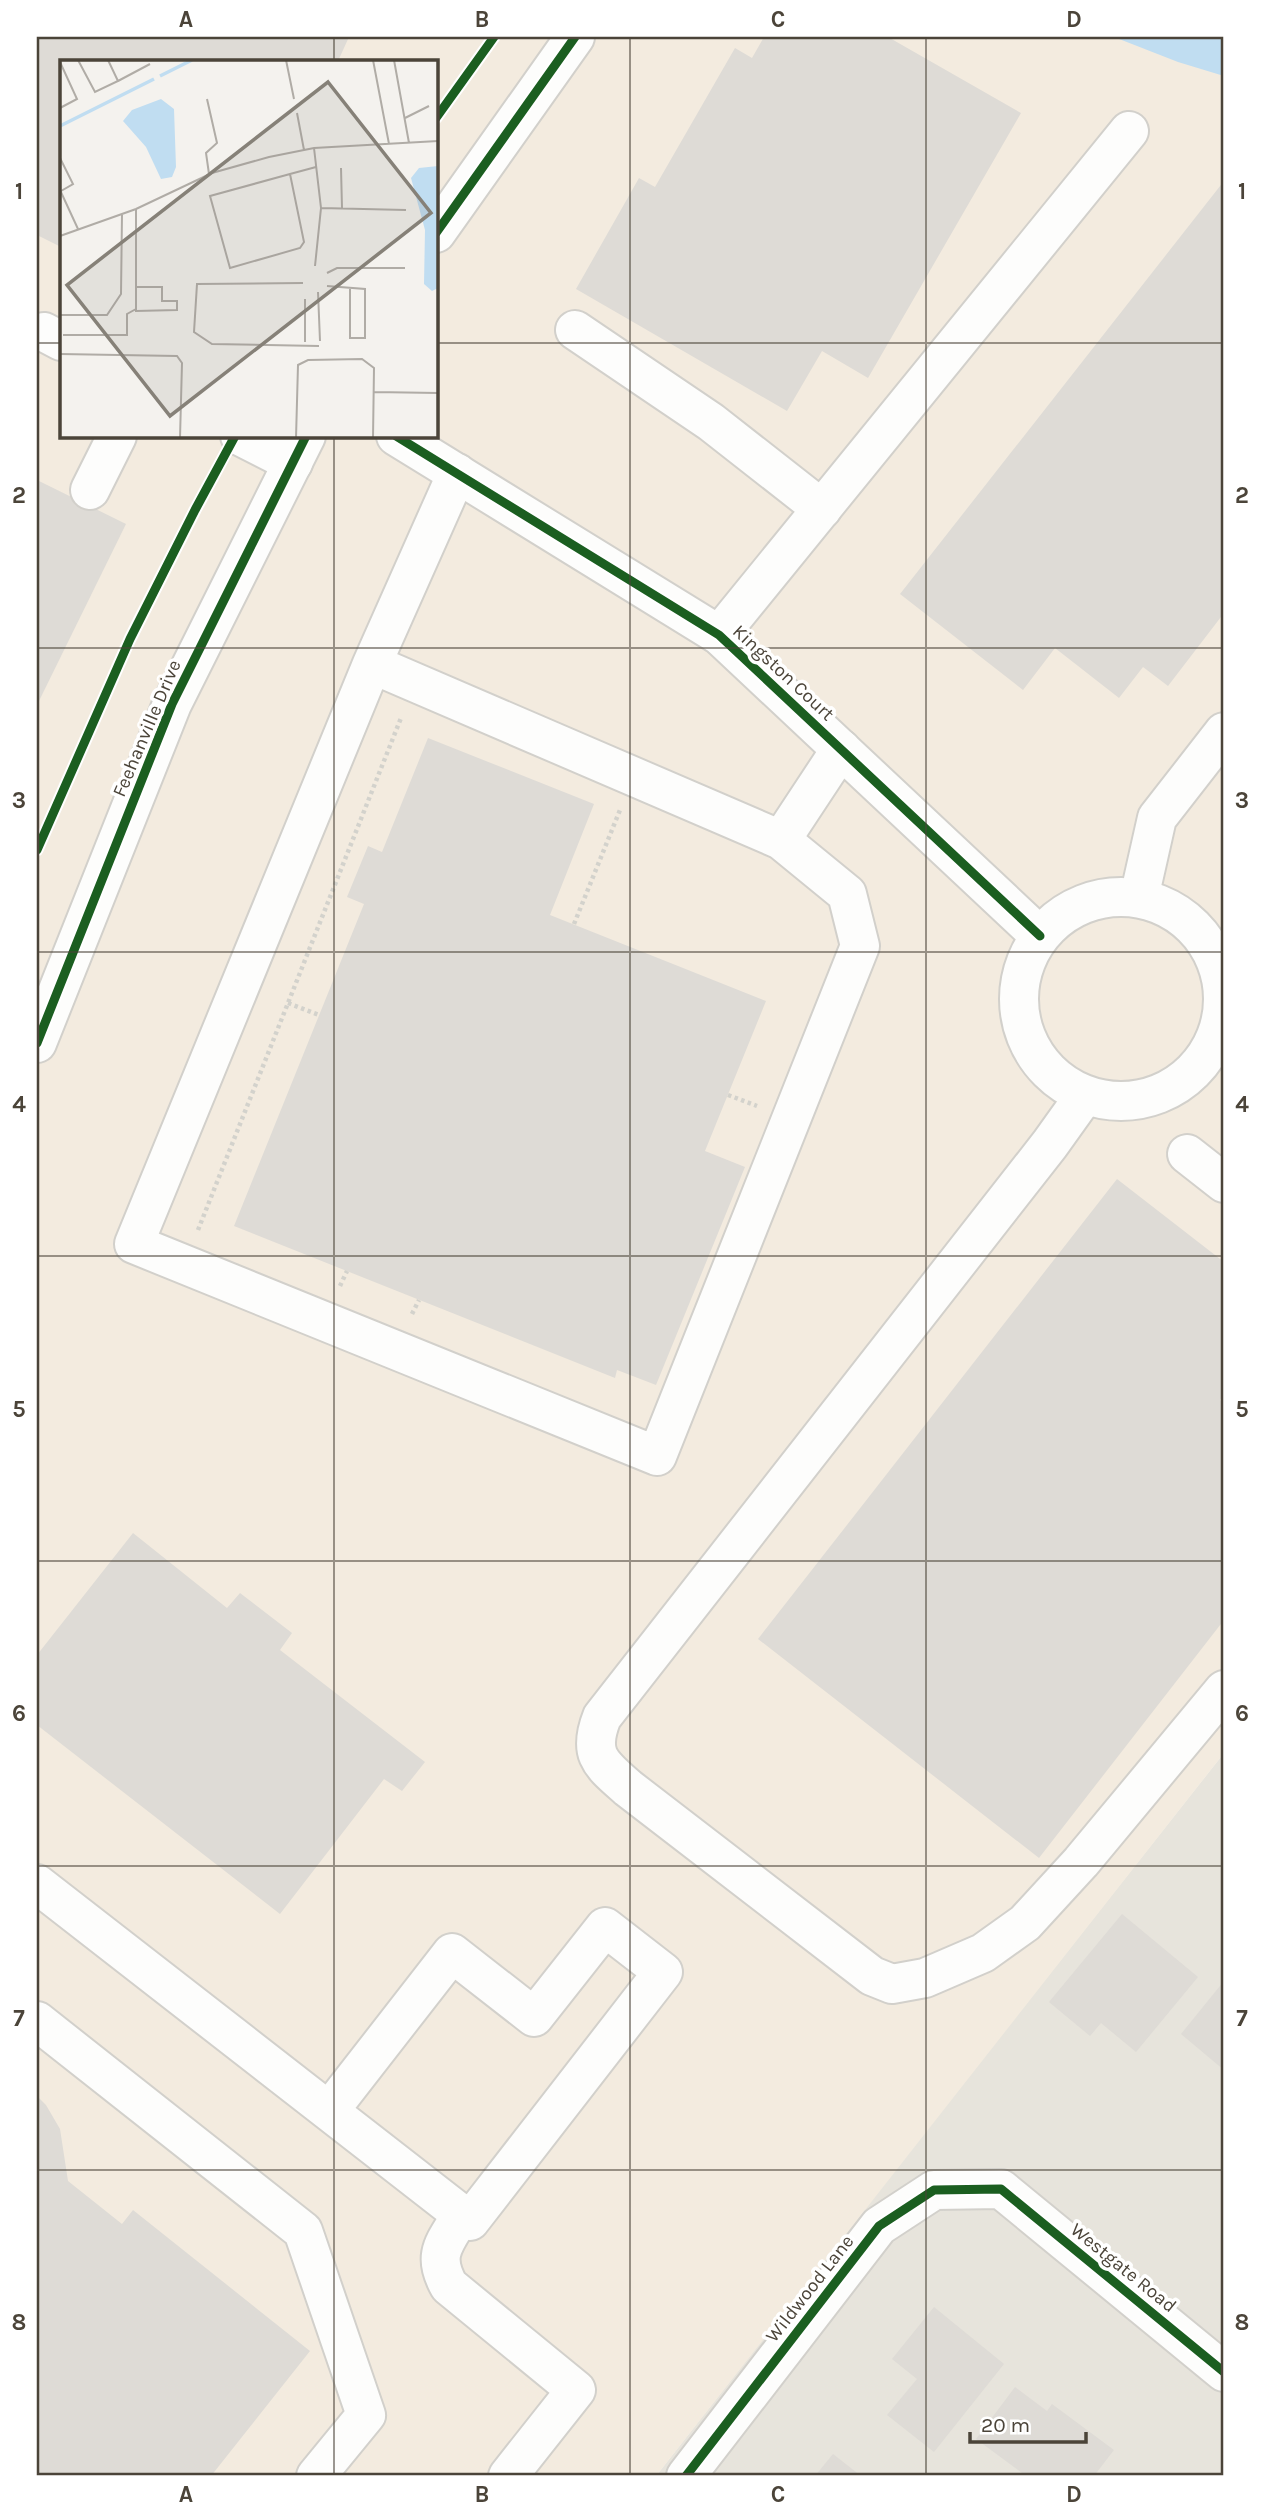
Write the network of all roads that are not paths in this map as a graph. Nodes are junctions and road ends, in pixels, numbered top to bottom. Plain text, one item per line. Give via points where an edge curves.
1 (575, 37) edge
2 (1129, 131) dead end
3 (438, 230) edge
4 (575, 330) dead end
5 (116, 438) edge
6 (249, 438) edge
7 (400, 438) edge
8 (299, 449) edge
9 (457, 473) junction
10 (90, 490) dead end
11 (822, 509) junction
12 (719, 635) junction
13 (372, 664) junction
14 (1224, 732) edge
15 (841, 749) junction
16 (781, 840) junction
17 (1139, 898) junction
18 (1040, 936) junction
19 (1220, 957) edge
20 (37, 1043) edge
21 (1219, 1046) edge
22 (1085, 1095) junction
23 (1187, 1154) dead end
24 (1224, 1183) edge
25 (1224, 1690) edge
26 (37, 1884) edge
27 (37, 2021) edge
28 (329, 2111) junction
29 (1001, 2189) joint
30 (462, 2214) junction
31 (1224, 2372) edge
32 (316, 2476) edge
33 (508, 2476) edge
34 (686, 2476) edge

1 - 3 street
2 - 11 street
4 - 11 street via 711,422
5 - 10 street
6 - 8 street
7 - 9 street, Kingston Court
8 - 20 street, Feehanville Drive via 172,704
9 - 12 street, Kingston Court
9 - 13 street
11 - 12 street
12 - 15 street, Kingston Court
13 - 16 street
13 - 16 street via 134,1244 657,1456 860,946 848,894
14 - 17 street via 1157,818
15 - 16 street
15 - 18 street, Kingston Court
17 - 18 street via 1111,897 1084,903 1059,916
17 - 19 street via 1172,909
18 - 22 street via 1024,964 1018,996 1022,1027 1035,1056 1057,1080
19 - 21 street
21 - 22 street via 1173,1087 1145,1098 1115,1101
22 - 25 street via 602,1717 595,1753 628,1788 872,1976 892,1984 925,1978 983,1953 1025,1923
23 - 24 street
26 - 28 street
27 - 32 street via 303,2231 366,2415
28 - 30 street
28 - 30 street via 452,1953 534,2017 605,1927 663,1972 470,2221
29 - 31 street, Westgate Road
29 - 34 street, Wildwood Lane via 934,2190 879,2226
30 - 33 street via 440,2252 440,2270 449,2286 576,2390

